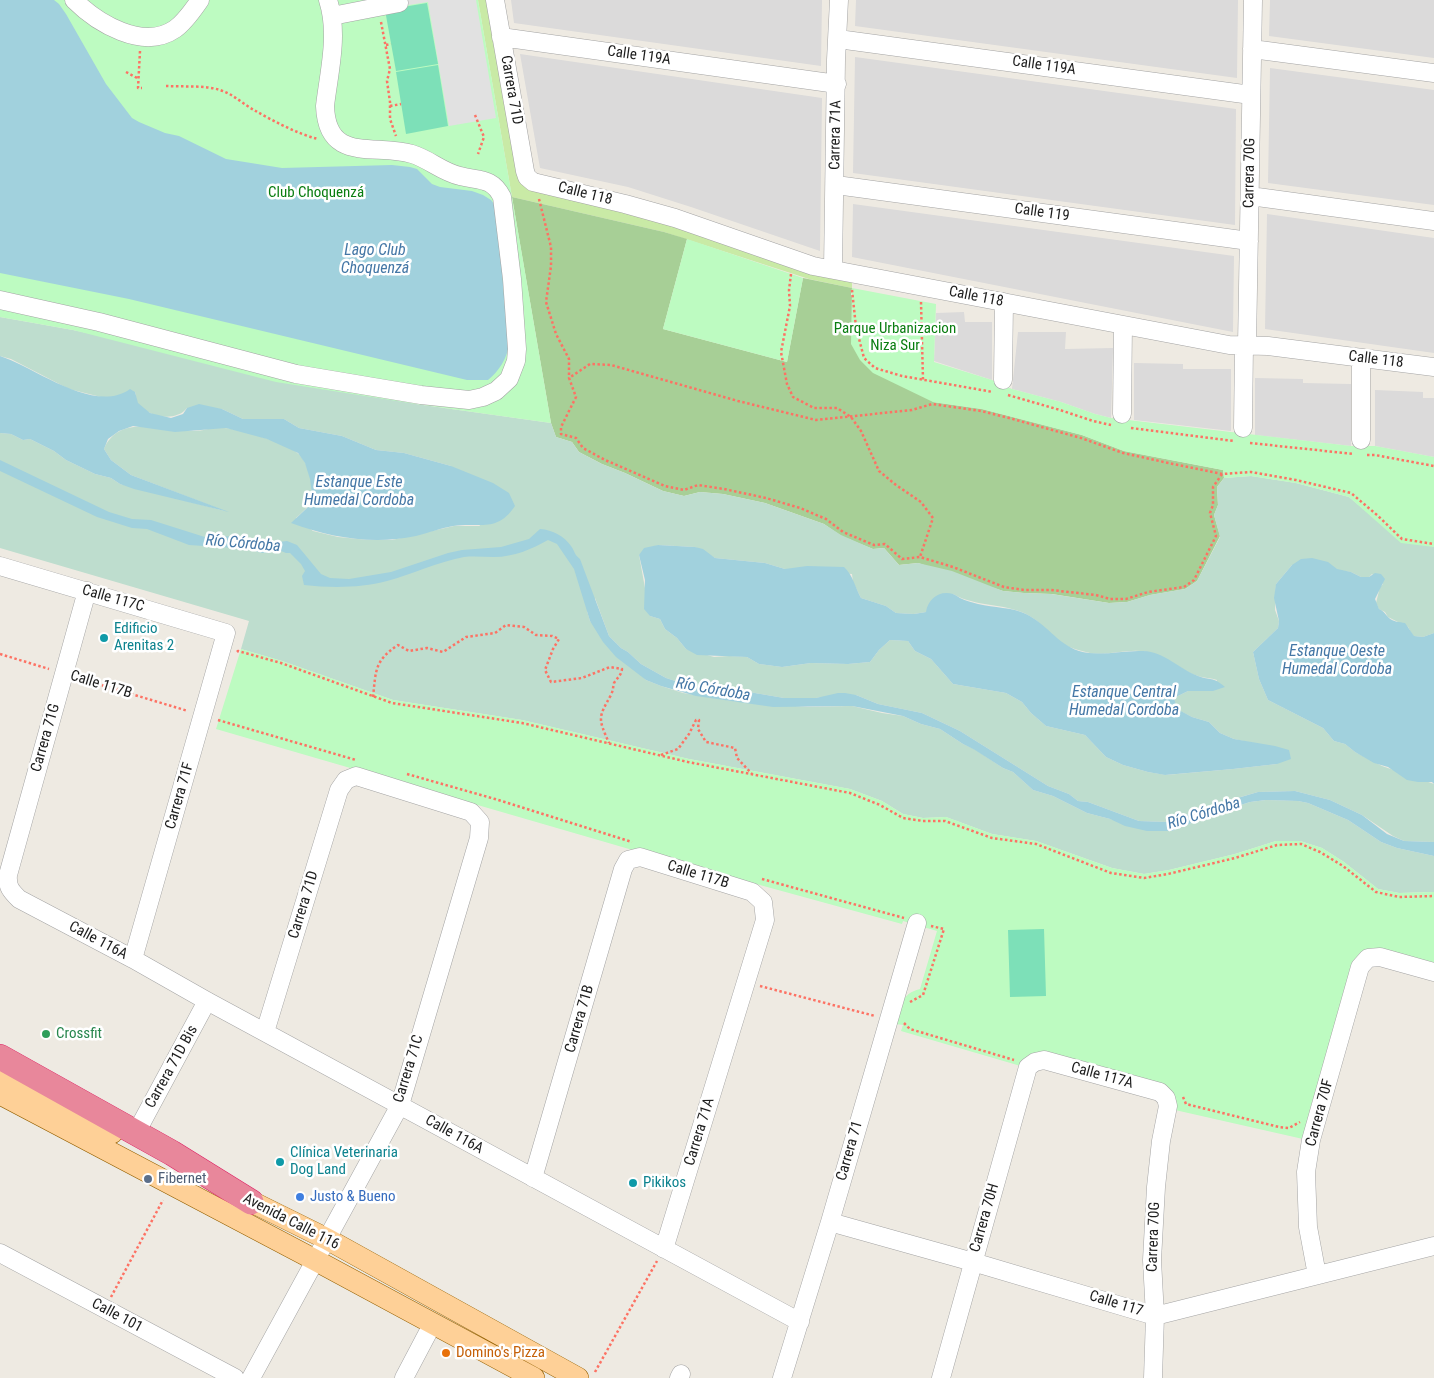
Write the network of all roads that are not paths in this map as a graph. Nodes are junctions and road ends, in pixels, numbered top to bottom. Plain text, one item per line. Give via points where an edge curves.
1 (74, 0) edge
2 (200, 0) edge
3 (495, 0) edge
4 (839, 0) edge
5 (1253, 0) edge
6 (399, 2) dead end
7 (330, 8) edge
8 (501, 37) junction
9 (838, 39) junction
10 (1252, 49) junction
11 (1434, 73) edge
12 (837, 84) junction
13 (1251, 94) junction
14 (836, 185) junction
15 (533, 186) joint
16 (1250, 196) junction
17 (1434, 221) edge
18 (1249, 241) junction
19 (833, 270) junction
20 (0, 300) edge
21 (1004, 302) junction
22 (1123, 325) junction
23 (1246, 346) junction
24 (1361, 358) junction
25 (1434, 368) edge
26 (1003, 380) dead end
27 (1122, 414) dead end
28 (1243, 428) dead end
29 (1361, 440) dead end
30 (0, 566) edge
31 (87, 592) junction
32 (226, 633) joint
33 (480, 822) joint
34 (628, 860) joint
35 (8, 885) joint
36 (763, 902) joint
37 (916, 923) road end
38 (133, 959) junction
39 (1434, 972) edge
40 (208, 1001) junction
41 (266, 1032) junction
42 (0, 1057) edge
43 (1028, 1062) joint
44 (0, 1074) edge
45 (0, 1094) edge
46 (1174, 1095) joint
47 (400, 1105) junction
48 (136, 1133) junction
49 (533, 1178) junction
50 (251, 1202) junction
51 (830, 1222) junction
52 (326, 1239) junction
53 (1434, 1246) edge
54 (664, 1249) junction
55 (0, 1253) edge
56 (315, 1260) junction
57 (973, 1262) junction
58 (1317, 1275) junction
59 (1154, 1316) junction
60 (800, 1322) junction
61 (433, 1323) junction
62 (235, 1378) edge
63 (251, 1378) edge
64 (404, 1378) edge
65 (534, 1378) edge
66 (578, 1378) edge
67 (782, 1378) edge
68 (941, 1378) edge
69 (1153, 1378) edge

1 - 2 street via 111,26 140,37 157,37 174,30
3 - 8 street, Carrera 71D
4 - 9 street, Carrera 71A
5 - 10 street, Carrera 70G
6 - 7 street
7 - 20 street via 332,43 325,118 332,134 353,148 414,154 446,172 490,183 499,191 504,204 517,349 509,379 496,392 469,400 323,380
8 - 12 street, Calle 119A
8 - 15 street, Carrera 71D via 525,170
9 - 12 street, Carrera 71A
9 - 13 street, Calle 119A
10 - 11 street
10 - 13 street, Carrera 70G
12 - 14 street, Carrera 71A
13 - 16 street, Carrera 70G
14 - 18 street, Calle 119
14 - 19 street, Carrera 71A
15 - 19 street, Calle 118 via 533,182 675,218
16 - 17 street
16 - 18 street, Carrera 70G
18 - 23 street, Carrera 70G
19 - 21 street, Calle 118
21 - 22 street, Calle 118
21 - 26 street
22 - 23 street, Calle 118 via 1229,346
22 - 27 street
23 - 24 street, Calle 118
23 - 28 street, Carrera 70G
24 - 25 street, Calle 118
24 - 29 street
30 - 31 street, Calle 117C
31 - 32 street, Calle 117C
31 - 35 street, Carrera 71G via 8,875
32 - 38 street, Carrera 71F via 210,718
33 - 41 street, Carrera 71D via 471,812 462,809 356,776 346,780 339,790
33 - 47 street, Carrera 71C via 480,838
34 - 36 street, Calle 117B via 640,857 752,892
34 - 49 street, Carrera 71B
35 - 38 street, Calle 116A via 19,899
36 - 54 street, Carrera 71A via 765,920
37 - 51 street, Carrera 71
38 - 40 street, Calle 116A
39 - 58 street, Carrera 70F via 1380,957 1368,958 1360,967 1311,1140 1306,1172 1308,1227
40 - 41 street, Calle 116A
40 - 48 street, Carrera 71D Bis
41 - 47 street, Calle 116A
42 - 48 highway
43 - 46 street, Calle 117A via 1044,1060
43 - 57 street, Carrera 70H
44 - 50 main road, Avenida Calle 116
45 - 56 main road, Avenida Calle 116
46 - 59 street, Carrera 70G via 1168,1106 1161,1141 1156,1187 1152,1260
47 - 49 street, Calle 116A
47 - 52 street, Carrera 71C
48 - 50 highway
49 - 54 street, Calle 116A
50 - 52 main road, Avenida Calle 116
51 - 57 street, Calle 117
51 - 60 street, Carrera 71
52 - 56 street, Carrera 71C
52 - 66 main road, Avenida Calle 116
53 - 58 street, Calle 117
54 - 60 street, Calle 116A
55 - 62 street, Calle 101
56 - 61 main road, Avenida Calle 116
56 - 63 street, Carrera 71C
57 - 59 street, Calle 117
57 - 68 street, Carrera 70H
58 - 59 street, Calle 117
59 - 69 street, Carrera 70G
60 - 67 street, Carrera 71
61 - 64 street
61 - 65 main road, Avenida Calle 116

